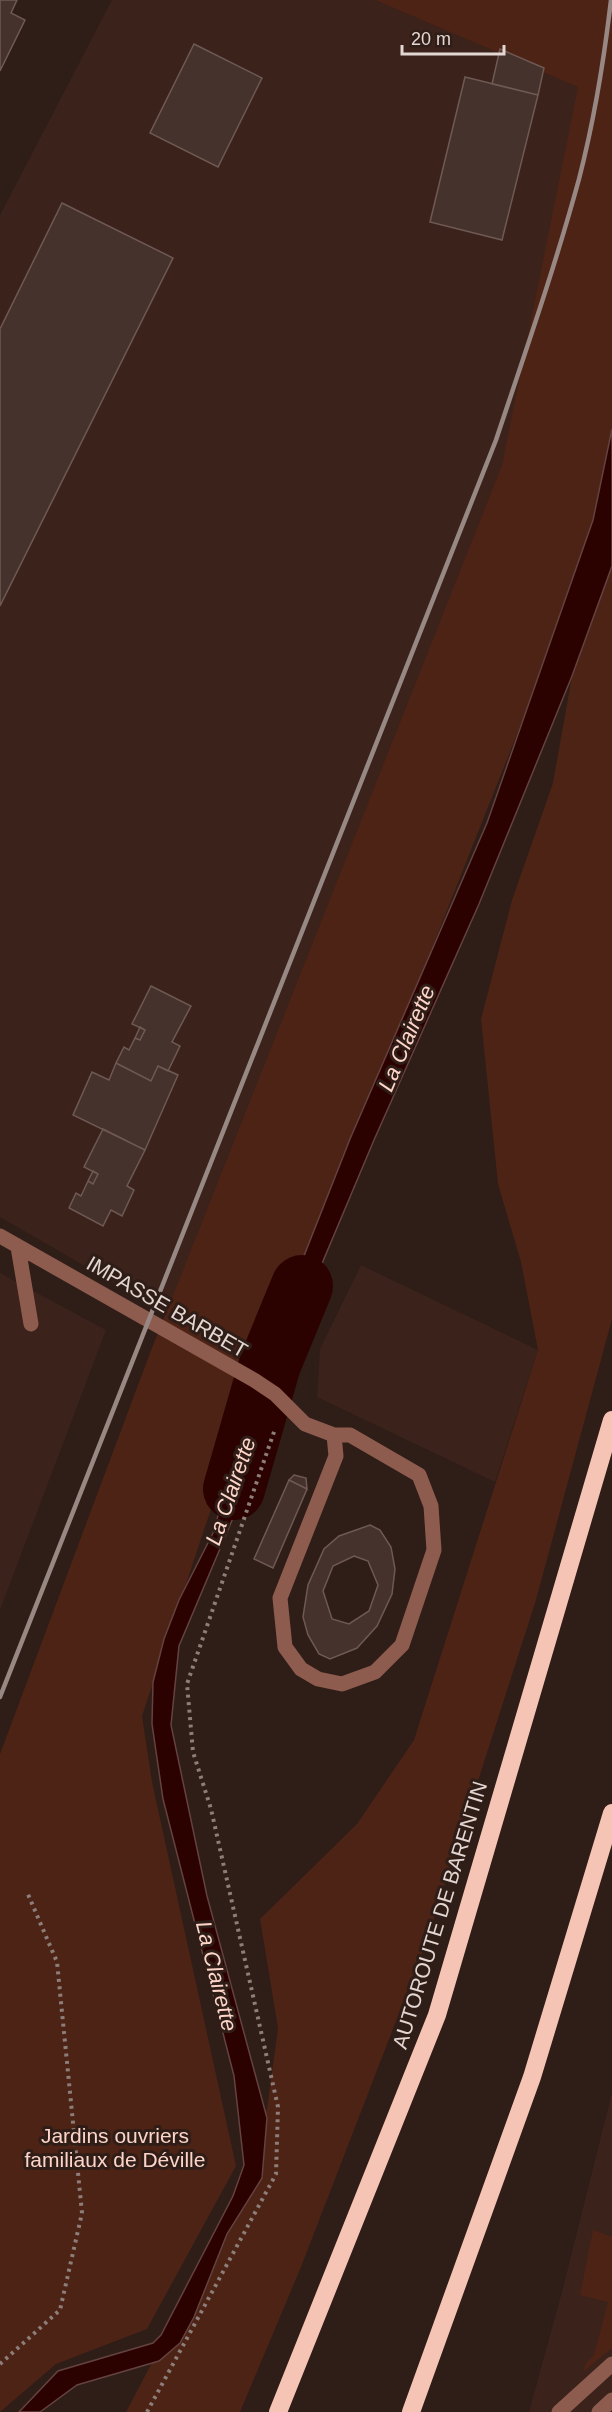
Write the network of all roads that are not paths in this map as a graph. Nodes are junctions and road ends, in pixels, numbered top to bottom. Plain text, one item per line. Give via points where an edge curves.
1 (0, 1236) edge
2 (18, 1247) junction
3 (31, 1324) dead end
4 (612, 1420) edge
5 (334, 1435) junction
6 (612, 1813) edge
7 (612, 2364) edge
8 (612, 2400) edge
9 (278, 2412) edge
10 (411, 2412) edge
11 (559, 2412) edge
12 (599, 2412) edge

1 - 2 street, IMPASSE BARBET
2 - 3 street
2 - 5 street, IMPASSE BARBET via 254,1380 305,1424
4 - 9 highway, AUTOROUTE DE BARENTIN via 437,2016
5 - 5 street via 336,1456 280,1598 285,1647 301,1669 318,1679 342,1684 375,1672 402,1645 434,1550 431,1506 418,1475 350,1435
6 - 10 highway via 532,2077
7 - 11 street
8 - 12 street

